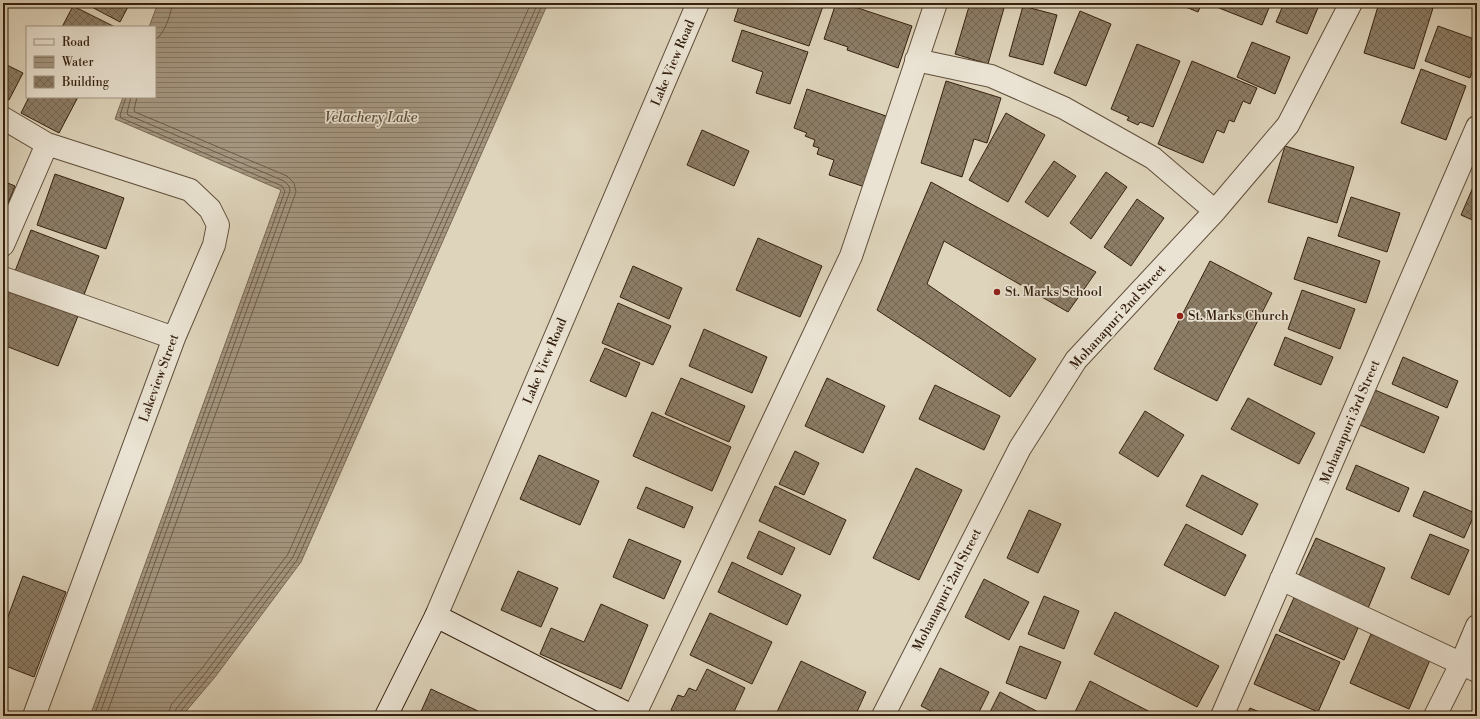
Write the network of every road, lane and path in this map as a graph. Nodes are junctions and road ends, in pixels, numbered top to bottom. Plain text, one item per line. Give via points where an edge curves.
1 (698, 3) edge
2 (936, 3) edge
3 (1351, 3) edge
4 (916, 60) junction
5 (3, 118) edge
6 (1477, 127) edge
7 (47, 144) junction
8 (1215, 211) junction
9 (3, 245) edge
10 (3, 278) edge
11 (174, 338) junction
12 (1281, 579) junction
13 (436, 616) junction
14 (1477, 626) edge
15 (1469, 667) edge
16 (34, 716) edge
17 (386, 716) edge
18 (633, 716) edge
19 (883, 716) edge
20 (1222, 716) edge
21 (1435, 716) edge

1 - 13 street, Lake View Road
2 - 4 street
3 - 8 street, Mohanapuri 2nd Street via 1288,125
4 - 8 street via 991,76 1064,108 1153,158
4 - 18 street via 850,256
5 - 7 street, Lakeview Street
6 - 12 street, Mohanapuri 3rd Street
7 - 9 street
7 - 11 street, Lakeview Street via 190,190 210,209 218,225 214,245
8 - 19 street, Mohanapuri 2nd Street via 1076,360 1020,448
10 - 11 street
11 - 16 street, Lakeview Street
12 - 15 street
12 - 20 street, Mohanapuri 3rd Street
13 - 17 street, Lake View Road
13 - 18 street
14 - 15 street
15 - 21 street

